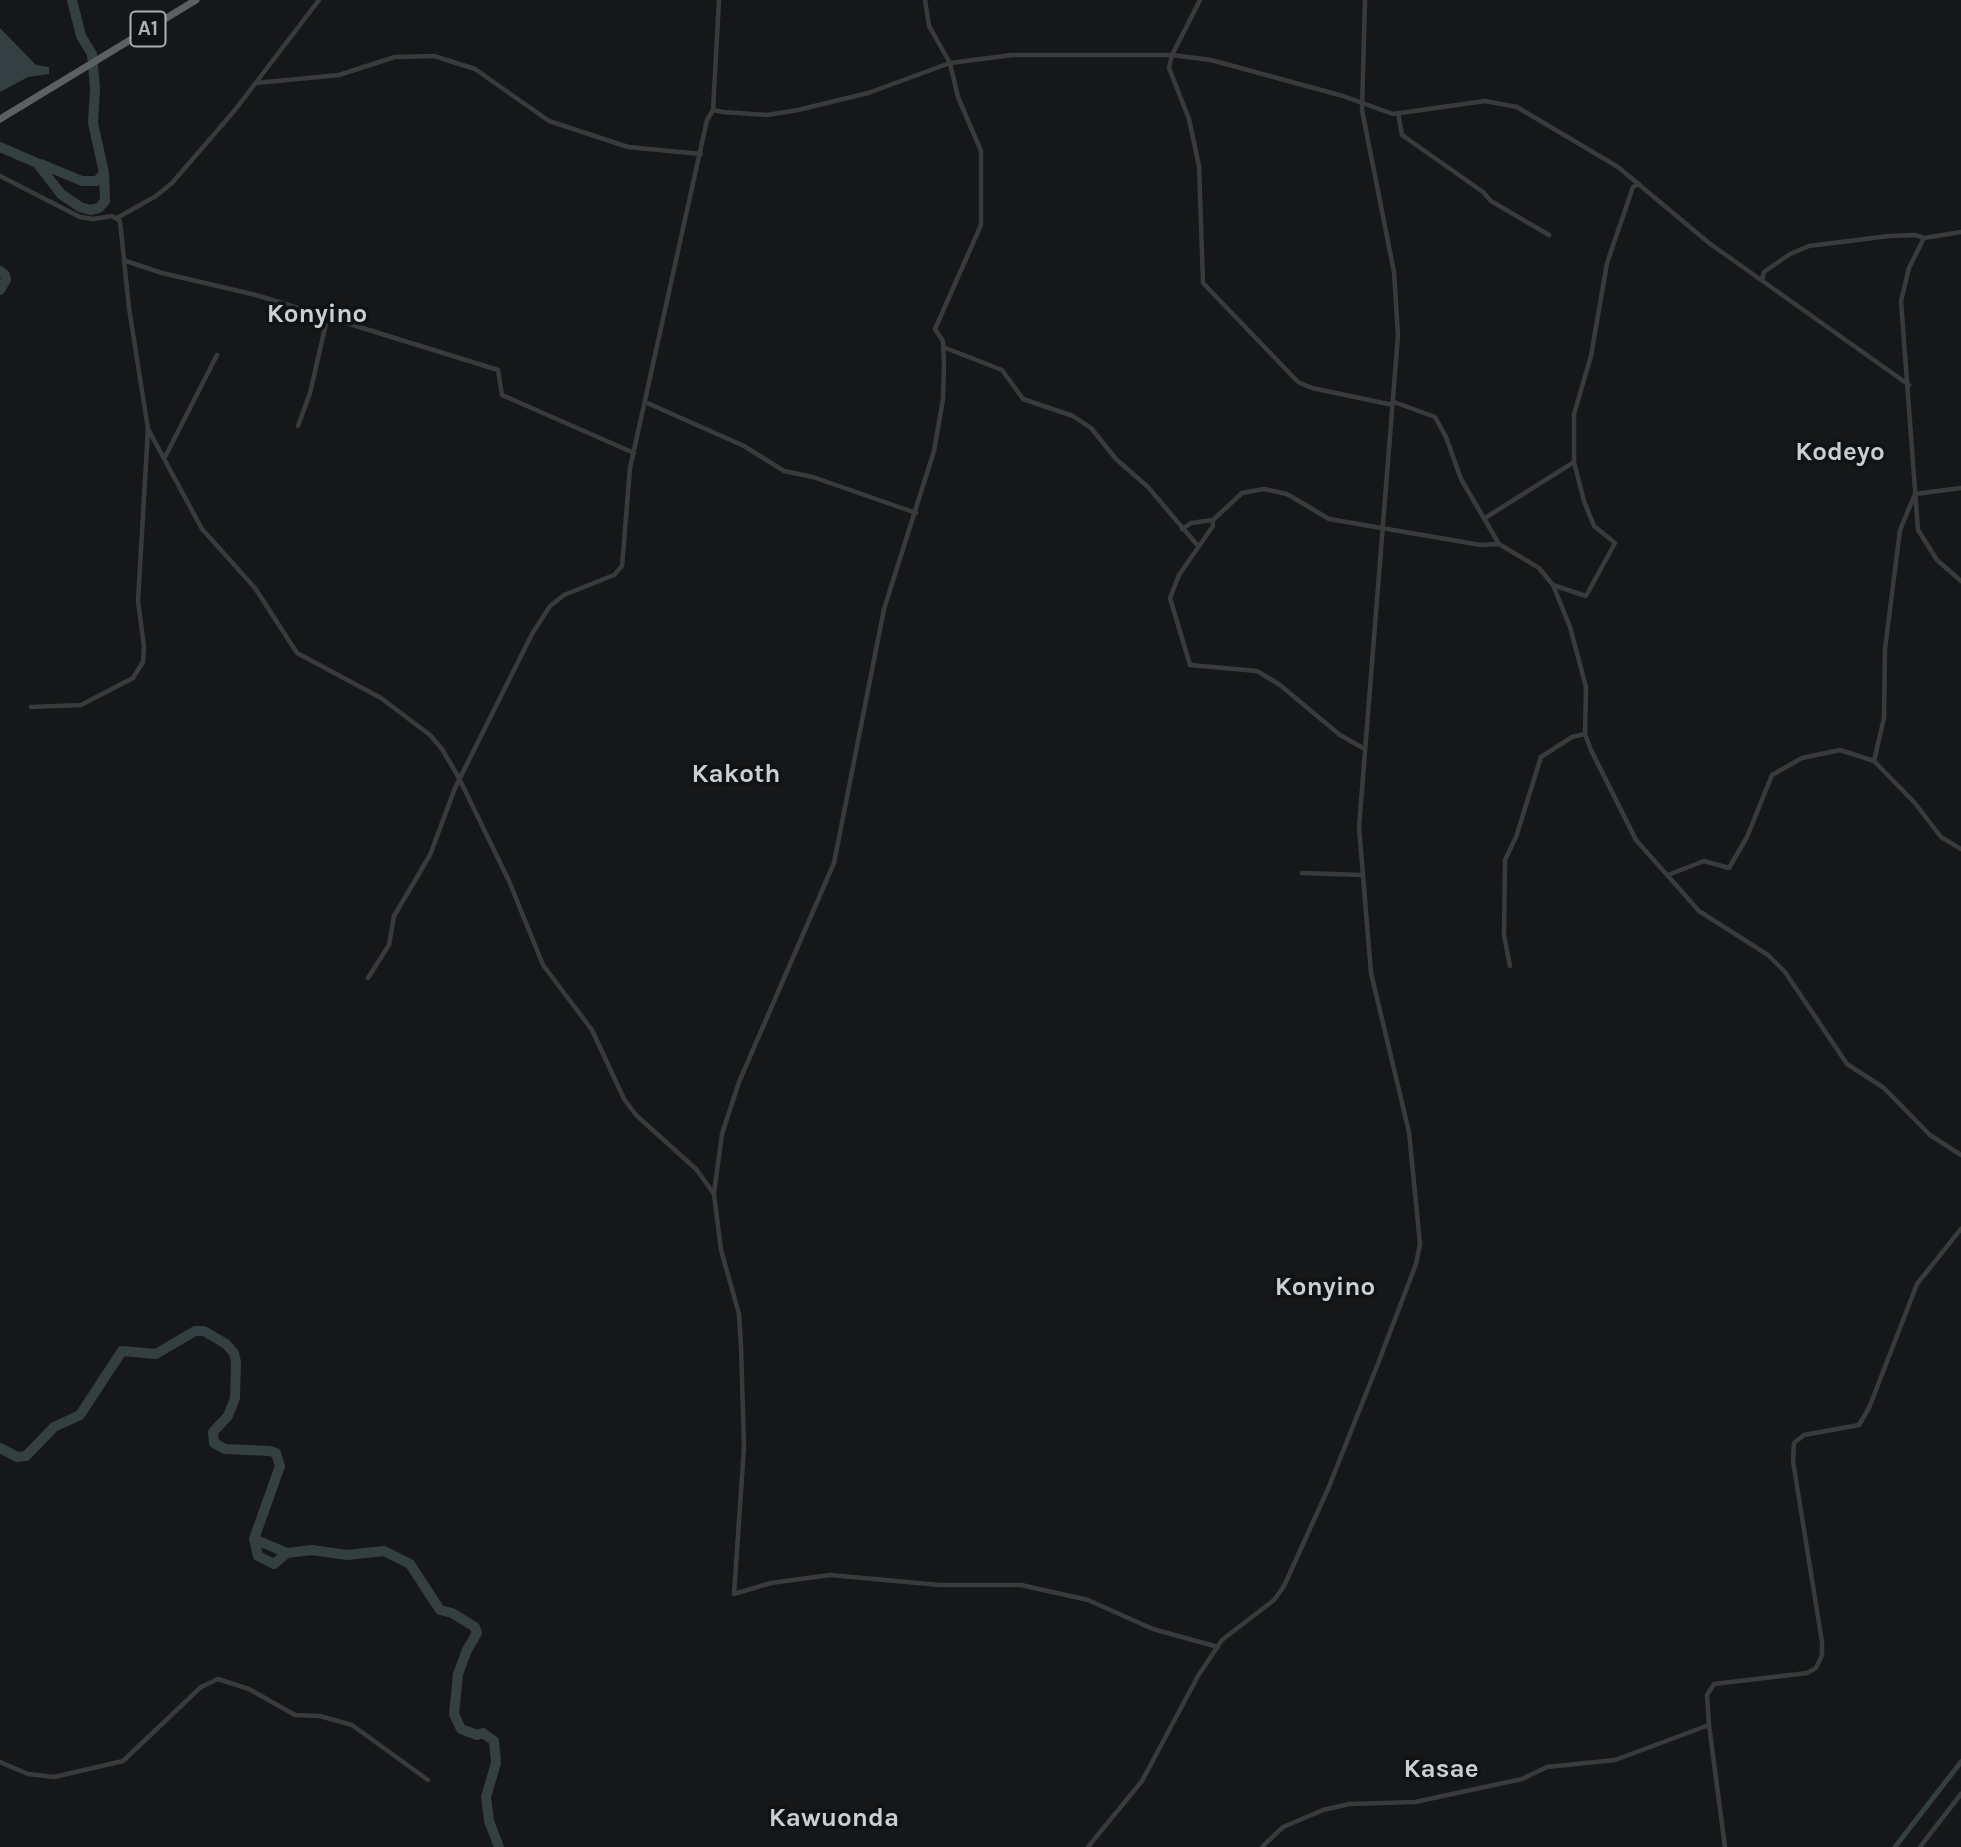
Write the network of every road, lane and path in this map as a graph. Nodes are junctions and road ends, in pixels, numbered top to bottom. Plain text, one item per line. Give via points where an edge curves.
1 (196, 0) edge
2 (319, 0) edge
3 (719, 0) edge
4 (925, 0) edge
5 (1200, 0) edge
6 (1365, 0) edge
7 (1172, 55) junction
8 (950, 63) junction
9 (256, 83) junction
10 (1363, 103) junction
11 (713, 110) junction
12 (1398, 113) junction
13 (0, 119) edge
14 (701, 154) junction
15 (0, 176) edge
16 (1639, 184) junction
17 (117, 218) junction
18 (1961, 232) edge
19 (1549, 236) dead end
20 (1924, 239) junction
21 (126, 261) dead end
22 (1762, 282) junction
23 (327, 319) junction
24 (943, 347) junction
25 (217, 355) dead end
26 (1909, 385) junction
27 (645, 402) junction
28 (1393, 403) junction
29 (298, 426) dead end
30 (148, 429) junction
31 (634, 453) junction
32 (164, 459) junction
33 (1574, 462) junction
34 (1961, 488) edge
35 (1915, 494) junction
36 (916, 513) junction
37 (1485, 518) junction
38 (1213, 520) junction
39 (1182, 529) junction
40 (1385, 529) junction
41 (1499, 544) junction
42 (1198, 545) junction
43 (1961, 581) edge
44 (1553, 585) junction
45 (31, 706) dead end
46 (1586, 734) junction
47 (1363, 748) junction
48 (1874, 761) junction
49 (460, 778) junction
50 (1961, 849) edge
51 (1302, 873) dead end
52 (1362, 875) junction
53 (1668, 875) junction
54 (1510, 965) dead end
55 (368, 978) dead end
56 (1961, 1155) edge
57 (714, 1194) junction
58 (1961, 1229) edge
59 (1218, 1647) junction
60 (1709, 1725) junction
61 (0, 1762) edge
62 (428, 1780) dead end
63 (1961, 1794) edge
64 (1088, 1847) edge
65 (1262, 1847) edge
66 (1725, 1847) edge
67 (1920, 1847) edge

1 - 13 highway, A1
2 - 9 street
3 - 11 street
4 - 8 street via 929,26
5 - 7 street
6 - 10 street
7 - 8 street via 1012,55
7 - 10 street via 1236,65
7 - 28 street via 1169,68 1189,119 1199,166 1203,284 1298,382
8 - 11 street via 868,93 798,110 767,115
8 - 24 street via 954,88 981,151 982,215 937,323
9 - 14 street via 339,75 395,57 434,56 475,69 549,121 628,146
9 - 17 street via 172,183
10 - 12 street
10 - 28 street via 1394,272 1398,335
11 - 14 street
12 - 16 street via 1485,101 1517,107 1592,150
12 - 19 street via 1402,135 1491,201
14 - 27 street
15 - 17 street via 87,219
16 - 22 street
16 - 33 street via 1633,187 1607,263 1591,356 1574,414
17 - 30 street
18 - 20 street
20 - 22 street via 1889,236 1809,246 1764,272
20 - 26 street via 1909,268 1900,301
21 - 23 street
22 - 26 street
23 - 29 street
23 - 31 street via 498,370 502,395
24 - 36 street via 943,399
24 - 39 street via 1002,370 1023,400 1073,416 1091,428
25 - 32 street
26 - 35 street
27 - 31 street
27 - 36 street via 744,446 784,471
28 - 37 street via 1435,417 1461,479
28 - 40 street
30 - 32 street
30 - 45 street via 138,601 143,662 132,678 80,705
31 - 49 street via 620,572 576,588 550,606
32 - 49 street via 202,529 255,588 289,644 309,662 367,689 412,720 436,742
33 - 37 street
33 - 44 street via 1589,518 1615,543 1586,596
34 - 35 street
35 - 43 street via 1917,530 1937,560
35 - 48 street via 1895,552 1885,649 1884,718
36 - 57 street via 884,609 834,863 739,1082 722,1134
37 - 41 street
38 - 39 street
38 - 40 street via 1242,493 1264,489 1287,494 1329,519
38 - 42 street
39 - 42 street
40 - 41 street
40 - 47 street
41 - 44 street via 1539,568
42 - 47 street via 1170,598 1190,665 1257,671
44 - 46 street via 1586,687
46 - 53 street via 1636,840
46 - 54 street via 1572,737 1541,757 1516,837 1504,860 1504,935
47 - 52 street
48 - 50 street via 1941,836
48 - 53 street via 1840,750 1779,768 1729,868 1704,861
49 - 55 street via 430,855 394,916 389,945
49 - 57 street via 543,965 592,1030 624,1099
51 - 52 street
52 - 59 street via 1374,996 1409,1132 1419,1252 1328,1489 1284,1586
53 - 56 street via 1699,911 1768,955 1785,972 1847,1064 1884,1088 1930,1135
57 - 59 street via 721,1250 739,1314 741,1346 744,1447 734,1594 771,1583 830,1575 940,1585 1021,1585 1088,1600 1153,1629
58 - 60 street via 1917,1284 1859,1425 1804,1435 1794,1443 1822,1643 1819,1663 1807,1673 1714,1684 1707,1695
59 - 64 street via 1142,1782
60 - 65 street via 1596,1764 1546,1767 1522,1779 1415,1802 1349,1804 1323,1810 1283,1827
60 - 66 street
61 - 62 street via 28,1774 54,1777 123,1761 201,1687 218,1679 249,1689 295,1715 352,1725
63 - 67 street

